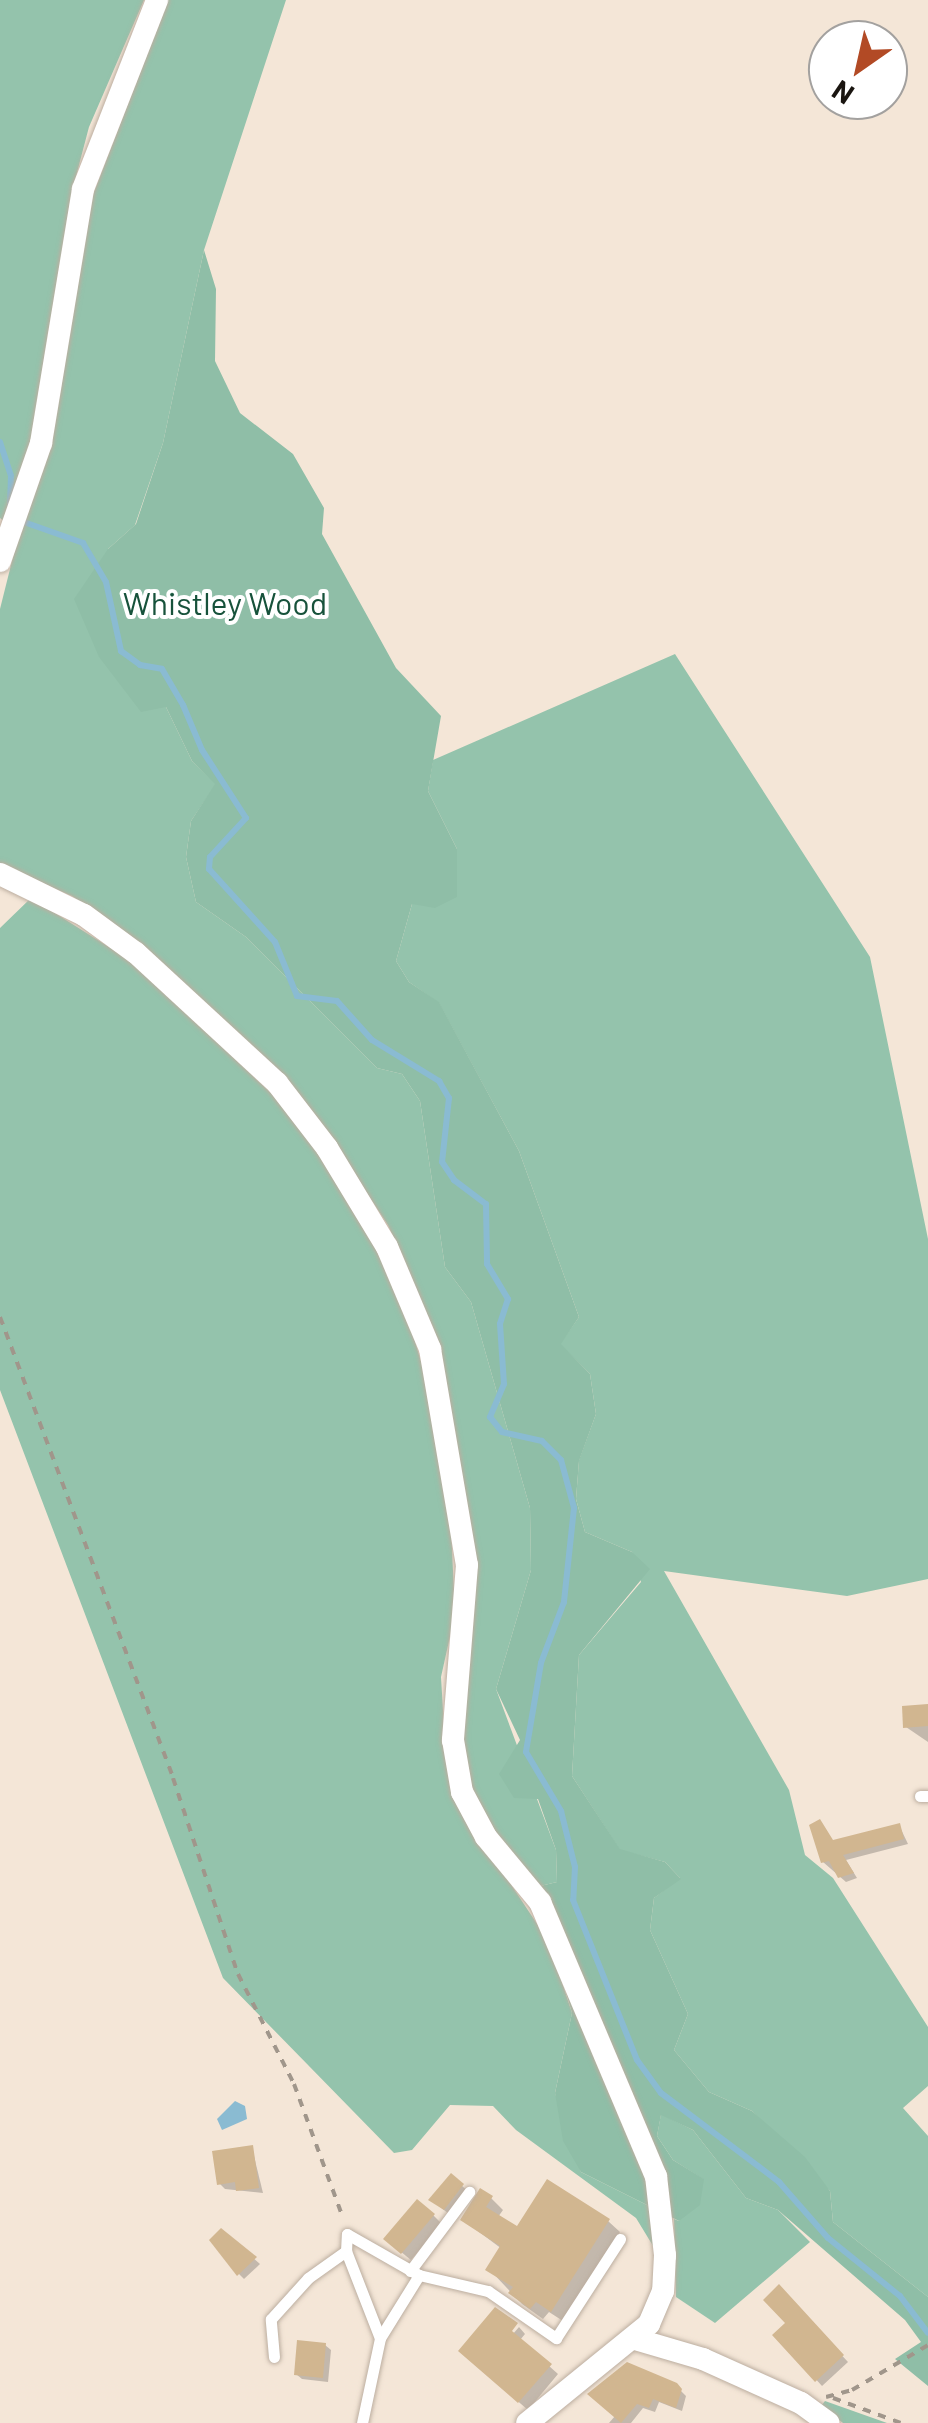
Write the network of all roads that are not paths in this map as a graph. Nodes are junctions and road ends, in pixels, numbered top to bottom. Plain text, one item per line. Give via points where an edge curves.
1 (157, 0) edge
2 (0, 561) edge
3 (0, 874) edge
4 (468, 2192) dead end
5 (620, 2239) dead end
6 (346, 2251) junction
7 (414, 2273) junction
8 (380, 2338) junction
9 (636, 2339) junction
10 (274, 2357) dead end
11 (362, 2423) edge
12 (527, 2423) edge
13 (829, 2423) edge

1 - 2 street via 83,189 41,443
3 - 9 street via 84,915 136,953 277,1083 328,1148 410,1294 450,1446 467,1565 453,1740 462,1792 486,1837 540,1902 656,2176 662,2291
4 - 7 lane
5 - 7 lane via 556,2338 488,2291
6 - 7 lane via 347,2234
6 - 8 lane
6 - 10 lane via 308,2278 271,2319
7 - 8 lane
8 - 11 lane
9 - 12 street
9 - 13 street via 703,2360 801,2403

